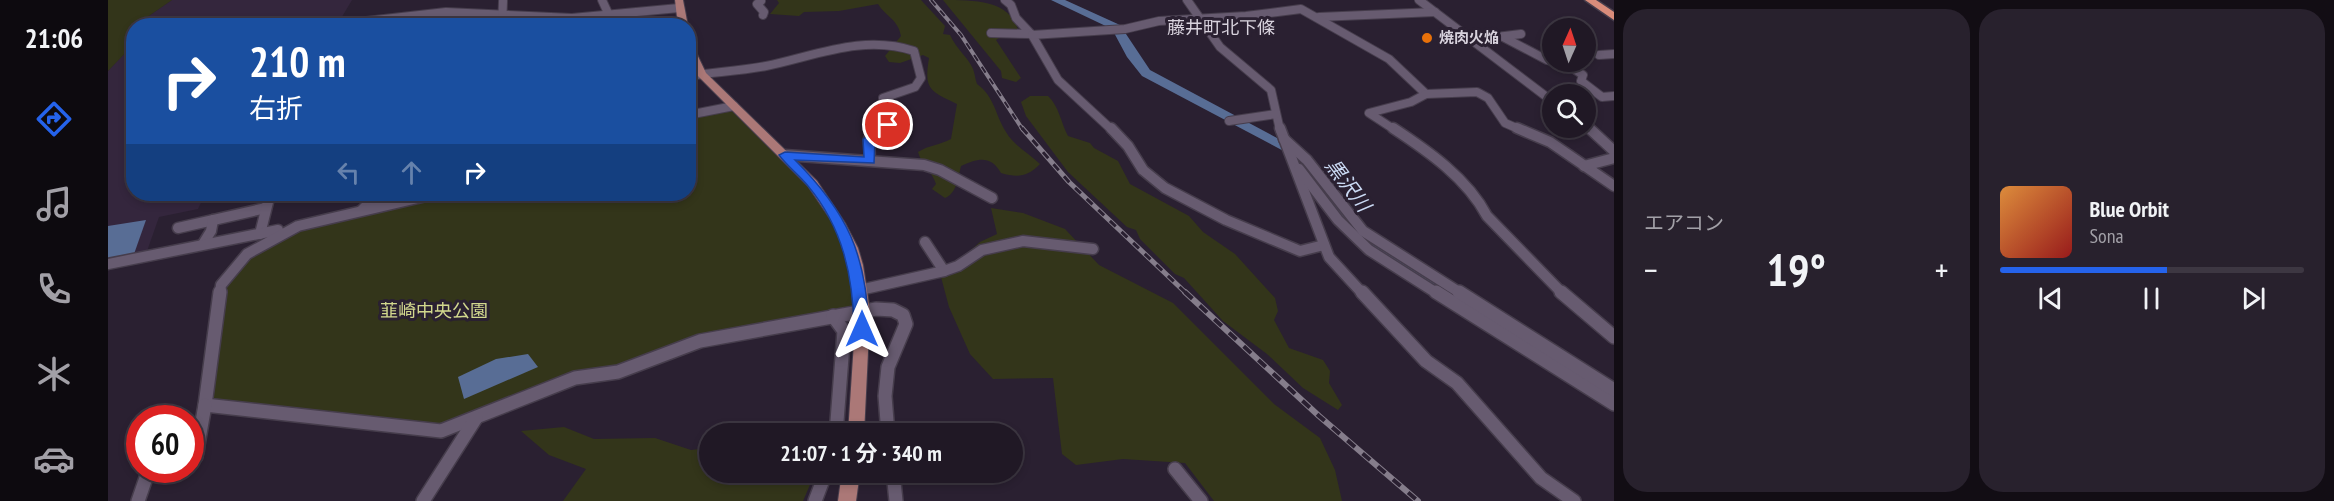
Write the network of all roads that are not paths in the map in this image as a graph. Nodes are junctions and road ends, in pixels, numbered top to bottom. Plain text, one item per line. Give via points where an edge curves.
1 (602, 0) edge
2 (1005, 0) edge
3 (1187, 0) edge
4 (1281, 0) edge
5 (1419, 0) edge
6 (1590, 0) edge
7 (503, 1) edge
8 (761, 1) edge
9 (679, 4) edge
10 (1292, 9) junction
11 (1436, 12) junction
12 (503, 14) junction
13 (611, 15) junction
14 (763, 15) dead end
15 (1319, 17) junction
16 (1614, 17) edge
17 (387, 18) edge
18 (503, 18) edge
19 (612, 18) edge
20 (1198, 18) junction
21 (991, 33) dead end
22 (1032, 34) junction
23 (1521, 34) dead end
24 (1503, 37) junction
25 (1472, 40) junction
26 (1614, 54) edge
27 (1599, 55) dead end
28 (696, 75) edge
29 (696, 76) edge
30 (1542, 93) edge
31 (1426, 94) junction
32 (1614, 96) edge
33 (734, 106) junction
34 (696, 113) edge
35 (1276, 114) junction
36 (1235, 120) dead end
37 (1596, 135) edge
38 (1287, 148) junction
39 (1614, 151) edge
40 (785, 155) junction
41 (1614, 158) edge
42 (870, 160) junction
43 (1584, 166) junction
44 (1614, 186) edge
45 (992, 198) dead end
46 (268, 201) edge
47 (371, 201) edge
48 (403, 201) edge
49 (266, 208) junction
50 (362, 210) junction
51 (213, 220) junction
52 (298, 226) junction
53 (178, 228) dead end
54 (260, 234) junction
55 (925, 242) dead end
56 (203, 244) junction
57 (1324, 245) junction
58 (1093, 249) dead end
59 (108, 264) edge
60 (944, 271) junction
61 (860, 290) junction
62 (863, 311) junction
63 (832, 316) junction
64 (1614, 337) edge
65 (1548, 355) junction
66 (1614, 390) edge
67 (1614, 404) edge
68 (204, 411) joint
69 (476, 418) junction
70 (837, 423) edge
71 (857, 423) edge
72 (887, 423) edge
73 (1175, 470) dead end
74 (144, 483) edge
75 (821, 483) edge
76 (849, 483) edge
77 (894, 483) edge
78 (138, 501) edge
79 (423, 501) edge
80 (814, 501) edge
81 (847, 501) edge
82 (896, 501) edge
83 (1201, 501) edge
84 (1574, 501) edge

1 - 13 street
2 - 22 street
3 - 20 street
4 - 10 street
5 - 11 street
6 - 16 highway
7 - 12 street
8 - 14 street via 757,4 765,12
9 - 13 street
10 - 15 street
10 - 20 street
11 - 15 street
11 - 25 street
12 - 13 street via 546,18
12 - 17 street
12 - 18 street
13 - 19 street
15 - 31 street via 1389,59
20 - 22 street via 1139,23 1125,29
20 - 35 street via 1220,47 1271,90
21 - 22 street
22 - 57 street via 1058,80 1089,106 1128,146 1143,170 1165,188 1226,220 1300,251
23 - 24 street
24 - 25 street
24 - 32 street via 1547,60 1568,65 1602,97
25 - 30 street
26 - 27 street
28 - 42 street via 765,67 840,48 896,44 914,51 921,78 915,87 883,98 888,125 883,133 869,139
29 - 33 main road
31 - 43 street via 1477,92 1488,98 1505,123 1550,142
31 - 64 street via 1369,113 1458,177 1487,216 1555,286
33 - 34 street
33 - 40 main road
35 - 36 street
35 - 38 street
37 - 39 street
38 - 57 street
38 - 65 street via 1309,159 1363,231
38 - 65 street via 1338,220 1369,250
40 - 42 street
40 - 61 main road via 813,184 838,223 856,264
41 - 43 street
42 - 45 street via 924,165
43 - 44 street
46 - 49 street
47 - 50 street
48 - 50 street
49 - 51 street
49 - 54 street
50 - 52 street
51 - 53 street
51 - 56 street
52 - 54 street
52 - 68 street via 247,254 221,285
54 - 56 street
55 - 60 street
56 - 59 street
57 - 84 street via 1329,258 1426,361 1457,383 1540,478
58 - 60 street via 1023,241 982,250
60 - 61 street
61 - 62 main road
62 - 63 street
62 - 71 main road
62 - 72 street via 898,312 906,324 887,367
63 - 69 street via 700,340 618,372 575,378
63 - 70 street via 844,331
65 - 66 street
65 - 67 street
68 - 69 street via 222,408 441,431
69 - 79 street
73 - 83 street
74 - 78 street
75 - 80 street
76 - 81 main road
77 - 82 street

